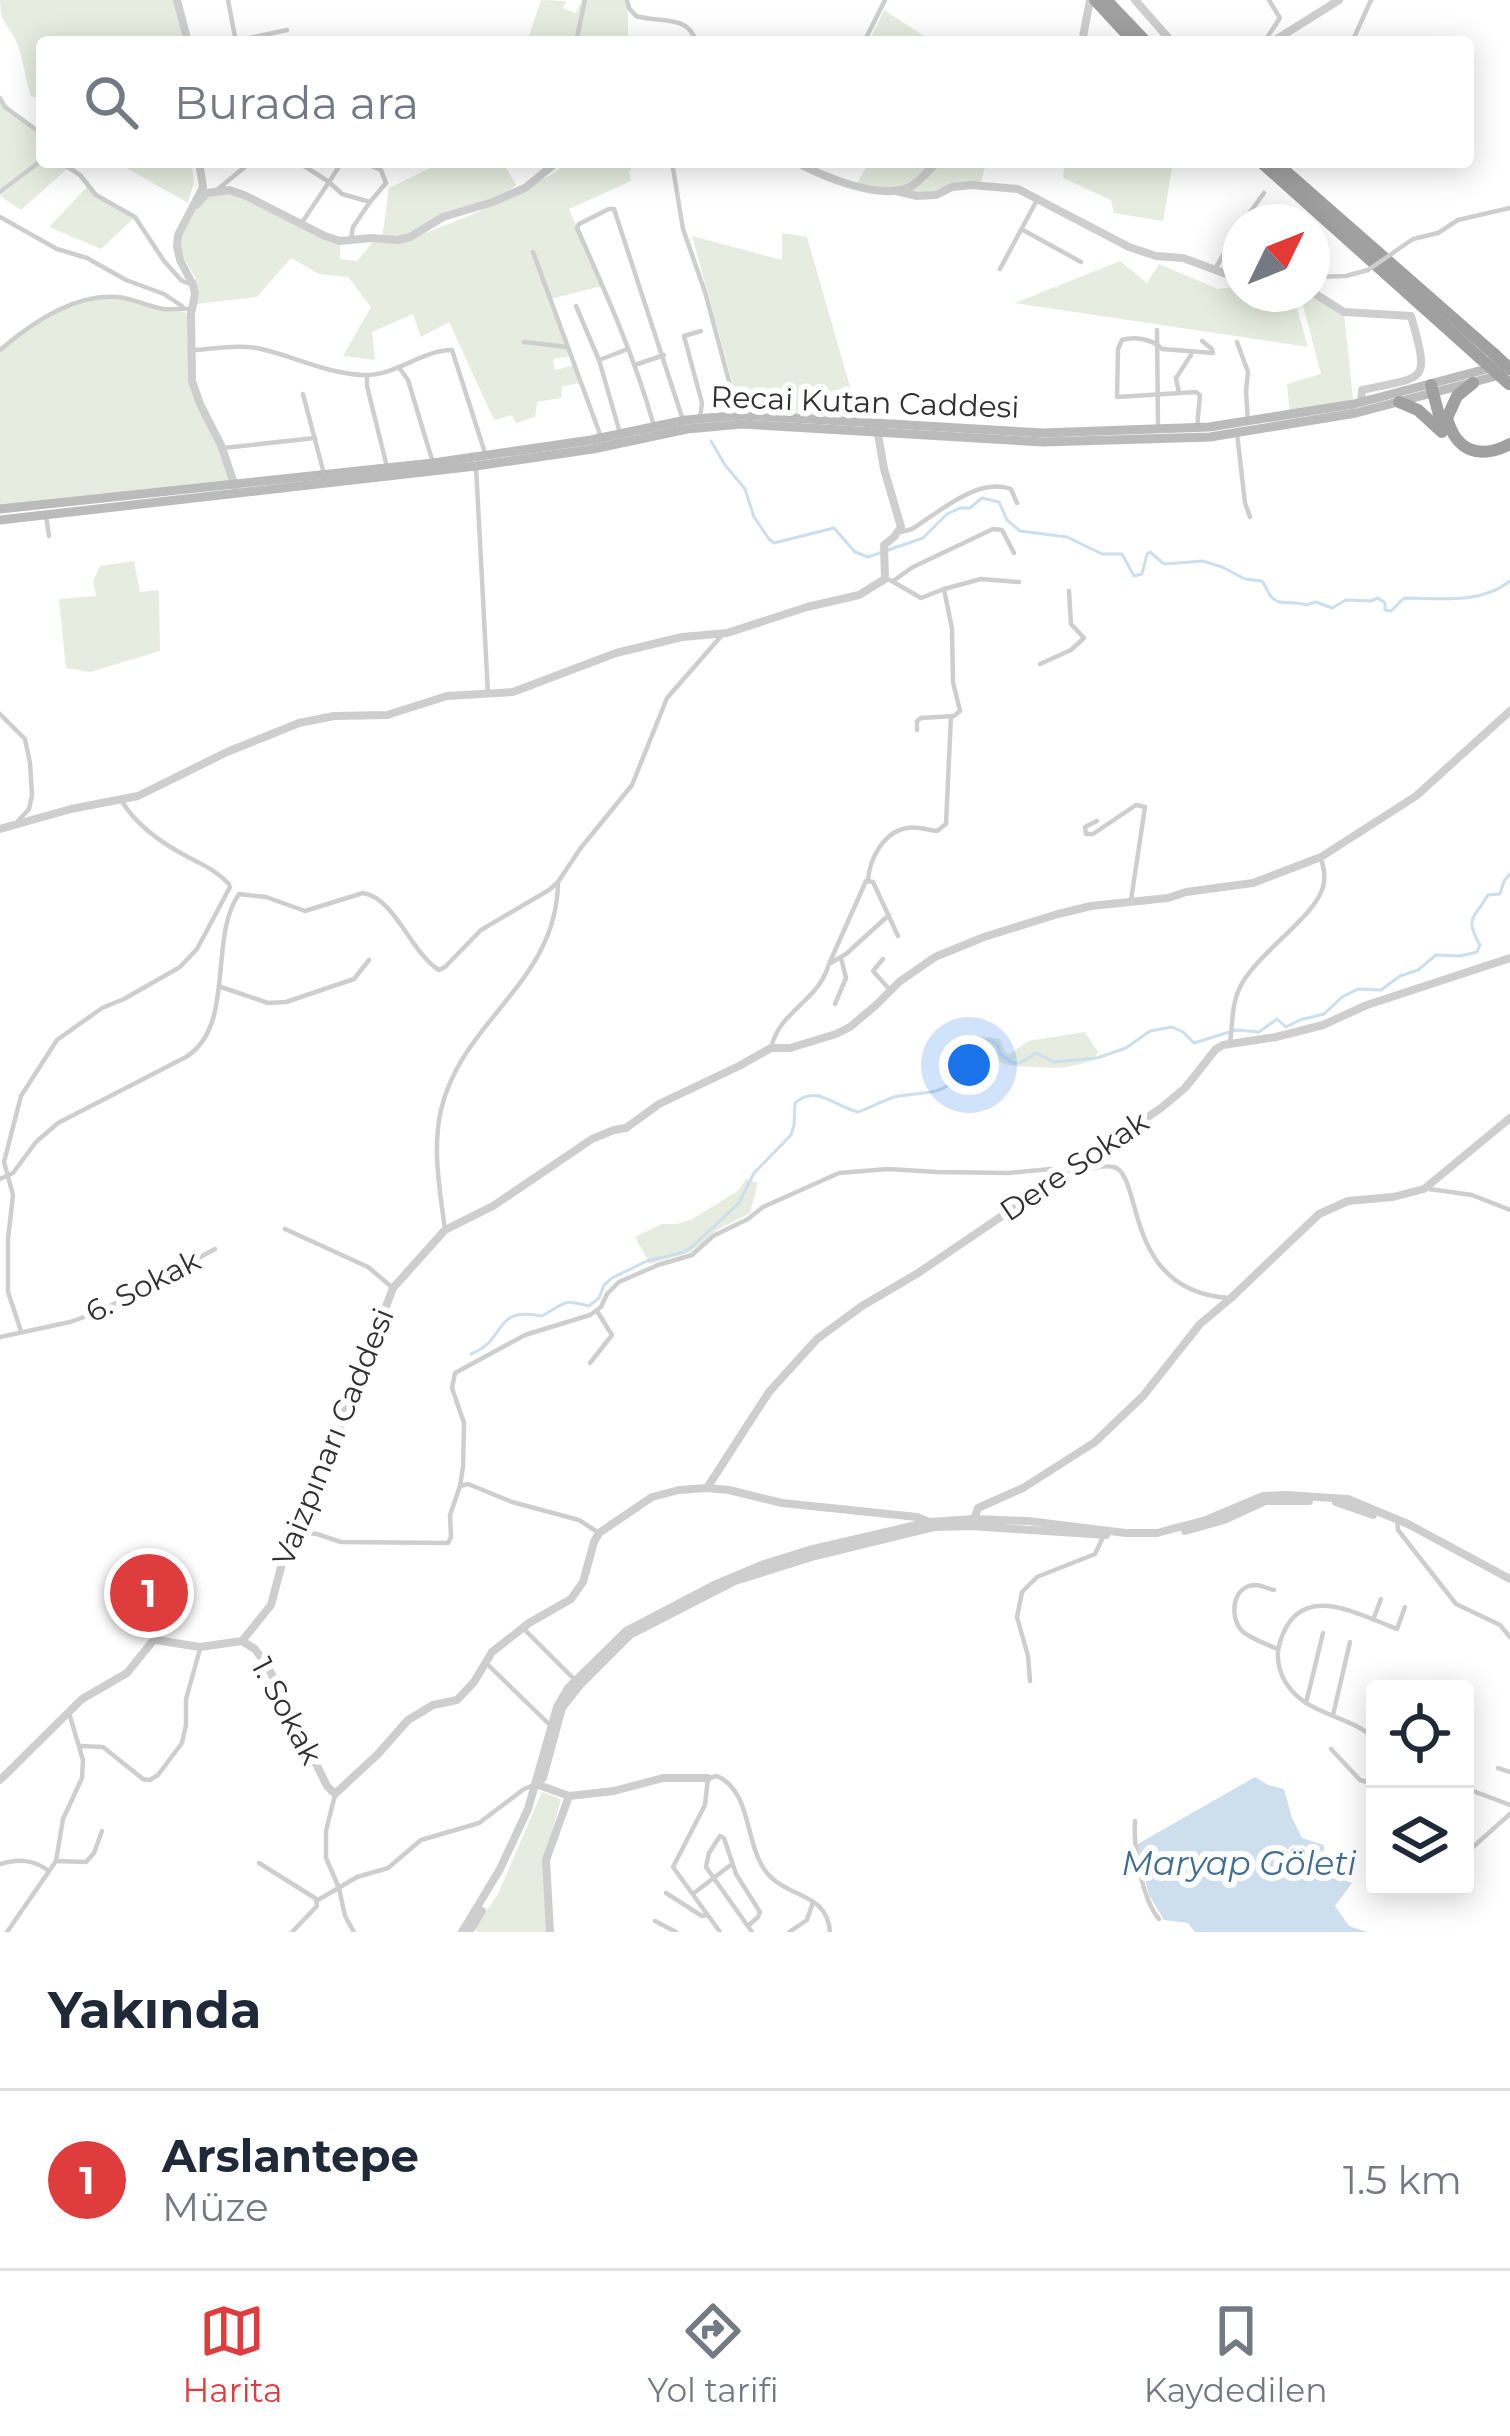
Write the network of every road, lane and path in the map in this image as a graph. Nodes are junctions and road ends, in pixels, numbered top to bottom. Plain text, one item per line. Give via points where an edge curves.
1 (178, 0) edge
2 (228, 0) edge
3 (585, 0) edge
4 (627, 0) edge
5 (885, 0) edge
6 (1093, 0) edge
7 (1106, 0) edge
8 (1135, 0) edge
9 (1269, 0) edge
10 (1339, 0) edge
11 (1371, 0) edge
12 (286, 30) dead end
13 (187, 36) edge
14 (234, 36) edge
15 (258, 36) edge
16 (577, 36) edge
17 (695, 36) edge
18 (867, 36) edge
19 (1084, 36) edge
20 (1128, 36) edge
21 (1140, 36) edge
22 (1167, 36) edge
23 (1271, 36) edge
24 (1278, 36) edge
25 (1355, 36) edge
26 (0, 98) edge
27 (36, 129) edge
28 (36, 165) edge
29 (69, 168) edge
30 (201, 168) edge
31 (244, 168) edge
32 (307, 168) edge
33 (338, 168) edge
34 (376, 168) edge
35 (549, 168) edge
36 (673, 168) edge
37 (819, 168) edge
38 (931, 168) edge
39 (1268, 168) edge
40 (1282, 168) edge
41 (328, 182) junction
42 (217, 190) junction
43 (896, 190) junction
44 (0, 192) edge
45 (1264, 194) dead end
46 (1039, 197) junction
47 (370, 202) junction
48 (1256, 204) edge
49 (196, 205) junction
50 (1510, 208) edge
51 (0, 217) edge
52 (301, 224) junction
53 (1023, 230) junction
54 (351, 240) junction
55 (533, 252) dead end
56 (1222, 257) edge
57 (1081, 262) dead end
58 (1000, 268) dead end
59 (1215, 269) junction
60 (1222, 272) edge
61 (1330, 276) edge
62 (194, 285) junction
63 (1330, 303) edge
64 (576, 307) dead end
65 (188, 308) junction
66 (1157, 330) dead end
67 (701, 331) dead end
68 (1202, 341) dead end
69 (524, 342) dead end
70 (1237, 342) dead end
71 (1156, 343) junction
72 (567, 347) junction
73 (628, 349) junction
74 (0, 350) edge
75 (191, 350) junction
76 (1192, 353) junction
77 (664, 356) junction
78 (1488, 356) junction
79 (599, 360) junction
80 (634, 365) junction
81 (400, 368) junction
82 (1510, 368) edge
83 (367, 376) junction
84 (1473, 383) junction
85 (1509, 386) edge
86 (1436, 388) junction
87 (1179, 393) junction
88 (303, 394) dead end
89 (1156, 394) junction
90 (1361, 402) junction
91 (1399, 402) junction
92 (738, 415) junction
93 (700, 418) junction
94 (1447, 418) junction
95 (683, 420) junction
96 (1249, 422) junction
97 (653, 426) junction
98 (1197, 428) junction
99 (877, 429) junction
100 (1157, 429) junction
101 (1237, 433) junction
102 (620, 434) junction
103 (1444, 435) junction
104 (601, 437) junction
105 (315, 438) junction
106 (1510, 447) edge
107 (223, 448) junction
108 (486, 456) junction
109 (433, 463) junction
110 (476, 466) junction
111 (387, 467) junction
112 (324, 474) junction
113 (236, 489) junction
114 (1017, 503) dead end
115 (0, 509) edge
116 (46, 515) junction
117 (1250, 517) dead end
118 (0, 520) edge
119 (898, 533) junction
120 (50, 536) dead end
121 (1014, 553) dead end
122 (889, 580) junction
123 (1018, 582) dead end
124 (944, 589) junction
125 (1069, 591) dead end
126 (727, 632) junction
127 (1040, 664) dead end
128 (488, 694) junction
129 (1510, 710) edge
130 (0, 714) edge
131 (951, 716) junction
132 (916, 730) dead end
133 (121, 800) junction
134 (1097, 821) dead end
135 (14, 825) junction
136 (0, 829) edge
137 (1321, 857) junction
138 (868, 881) junction
139 (558, 882) junction
140 (230, 886) junction
141 (239, 894) junction
142 (1131, 901) junction
143 (889, 915) junction
144 (898, 936) dead end
145 (841, 958) junction
146 (1510, 958) edge
147 (883, 959) dead end
148 (369, 960) dead end
149 (830, 964) junction
150 (221, 987) junction
151 (890, 990) junction
152 (835, 1004) dead end
153 (1230, 1042) junction
154 (771, 1048) junction
155 (1510, 1118) edge
156 (1068, 1169) junction
157 (8, 1176) junction
158 (0, 1179) edge
159 (1424, 1189) junction
160 (1510, 1210) edge
161 (285, 1229) dead end
162 (445, 1230) junction
163 (215, 1249) dead end
164 (393, 1288) junction
165 (1231, 1298) junction
166 (597, 1311) junction
167 (21, 1331) junction
168 (0, 1337) edge
169 (590, 1363) dead end
170 (460, 1486) junction
171 (707, 1488) junction
172 (972, 1522) junction
173 (1401, 1523) junction
174 (932, 1524) junction
175 (301, 1532) junction
176 (1105, 1532) junction
177 (599, 1534) junction
178 (1510, 1579) edge
179 (1274, 1590) dead end
180 (1381, 1599) dead end
181 (1405, 1607) dead end
182 (1373, 1620) junction
183 (523, 1628) junction
184 (1323, 1633) dead end
185 (1510, 1636) edge
186 (242, 1641) junction
187 (1350, 1642) dead end
188 (200, 1648) junction
189 (1277, 1649) junction
190 (485, 1662) junction
191 (575, 1681) junction
192 (1030, 1682) dead end
193 (1306, 1702) junction
194 (69, 1713) junction
195 (1333, 1715) junction
196 (555, 1728) junction
197 (1366, 1732) edge
198 (80, 1746) junction
199 (1331, 1749) dead end
200 (1498, 1768) dead end
201 (1510, 1772) edge
202 (708, 1778) junction
203 (0, 1780) edge
204 (1366, 1782) edge
205 (538, 1785) junction
206 (1474, 1791) edge
207 (335, 1793) junction
208 (569, 1796) junction
209 (1510, 1805) edge
210 (1510, 1814) edge
211 (1135, 1821) dead end
212 (102, 1831) dead end
213 (1474, 1845) edge
214 (56, 1861) junction
215 (260, 1863) dead end
216 (0, 1864) edge
217 (732, 1864) junction
218 (49, 1870) junction
219 (713, 1878) junction
220 (339, 1888) junction
221 (666, 1893) dead end
222 (692, 1894) junction
223 (316, 1900) junction
224 (813, 1902) junction
225 (708, 1915) junction
226 (1159, 1919) dead end
227 (806, 1920) junction
228 (655, 1921) dead end
229 (750, 1929) edge
230 (7, 1932) edge
231 (292, 1932) edge
232 (354, 1932) edge
233 (466, 1932) edge
234 (550, 1932) edge
235 (676, 1932) edge
236 (719, 1932) edge
237 (789, 1932) edge
238 (806, 1932) edge
239 (830, 1932) edge

1 - 13 street
2 - 14 street
3 - 16 street
4 - 17 street via 636,16 677,21
5 - 18 street
6 - 19 street
6 - 20 highway
7 - 21 highway
8 - 22 street
9 - 23 street via 1280,18
10 - 24 street
11 - 25 street
12 - 15 street
26 - 27 street
28 - 44 street
29 - 62 street via 135,217 164,261
30 - 49 street
31 - 42 street
32 - 41 street
33 - 41 street
34 - 47 street via 386,183
35 - 54 street via 525,188 410,237
36 - 92 street
37 - 43 street via 837,182
38 - 43 street
39 - 78 highway
40 - 78 highway
41 - 47 street
41 - 52 street
42 - 49 street
42 - 52 street
43 - 46 street via 936,195 971,185
45 - 48 street
46 - 53 street
46 - 59 street via 1129,247
47 - 54 street
49 - 62 street via 177,246
50 - 61 street, bridge via 1413,239 1368,270
51 - 65 street
52 - 54 street
53 - 57 street
53 - 58 street
55 - 72 street
56 - 59 street
59 - 60 street
62 - 65 street
63 - 90 street via 1344,312 1411,316 1423,360 1418,376 1362,390
64 - 79 street
65 - 74 street via 94,298 50,315
65 - 75 street
66 - 71 street
67 - 93 street via 684,336
68 - 76 street via 1213,353
69 - 72 street
70 - 96 street via 1248,372
71 - 76 street
71 - 89 street
71 - 89 street via 1122,340 1116,393
72 - 104 street
73 - 77 street via 577,228 609,209
73 - 79 street
73 - 80 street
75 - 83 street via 259,348
75 - 107 street via 192,381
76 - 87 street via 1176,378
77 - 80 street
77 - 95 street
78 - 82 highway, bridge
78 - 85 highway, bridge
79 - 102 street
80 - 97 street
81 - 83 street
81 - 108 street via 452,350
81 - 109 street
82 - 84 main road, Recai Kutan Caddesi
82 - 86 main road, Recai Kutan Caddesi
83 - 111 street
84 - 86 main road, Recai Kutan Caddesi
84 - 94 highway
86 - 90 main road, Recai Kutan Caddesi
86 - 91 main road, Recai Kutan Caddesi
86 - 94 highway
86 - 103 highway
87 - 89 street
87 - 98 street via 1200,394
88 - 105 street
89 - 100 street
90 - 96 main road, Recai Kutan Caddesi
91 - 101 main road, Recai Kutan Caddesi
91 - 103 highway
92 - 93 main road, Recai Kutan Caddesi
92 - 99 main road, Recai Kutan Caddesi
93 - 95 main road, Recai Kutan Caddesi
94 - 106 highway via 1468,449
95 - 97 main road, Recai Kutan Caddesi
96 - 98 main road, Recai Kutan Caddesi
97 - 102 main road, Recai Kutan Caddesi
98 - 100 main road, Recai Kutan Caddesi
99 - 100 main road, Recai Kutan Caddesi
99 - 101 main road, Recai Kutan Caddesi via 1043,442
99 - 110 main road, Recai Kutan Caddesi via 742,424
99 - 119 street
101 - 117 street
102 - 104 main road, Recai Kutan Caddesi
103 - 106 highway via 1475,457
104 - 108 main road, Recai Kutan Caddesi
105 - 107 street
105 - 112 street
107 - 113 street
108 - 109 main road, Recai Kutan Caddesi
109 - 111 main road, Recai Kutan Caddesi
110 - 113 main road, Recai Kutan Caddesi
110 - 128 street
111 - 112 main road, Recai Kutan Caddesi
112 - 113 main road, Recai Kutan Caddesi
113 - 115 main road, Recai Kutan Caddesi
113 - 116 main road, Recai Kutan Caddesi
114 - 119 street via 1011,489 997,484
116 - 118 main road, Recai Kutan Caddesi
116 - 120 street
119 - 122 street via 883,555
121 - 122 street via 1002,530 992,529
122 - 124 street via 921,598
122 - 126 street
123 - 124 street via 981,579
124 - 131 street via 960,709
125 - 127 street via 1071,624 1084,638
126 - 128 street via 616,652 522,690
126 - 139 street via 664,702 632,785
128 - 133 street via 299,723
129 - 137 street, Vaizpınarı Caddesi via 1416,796
130 - 135 street via 25,739 30,763 29,809
131 - 132 street via 921,718
131 - 138 street via 946,824 886,838
133 - 135 street
133 - 140 street via 148,830
134 - 142 street via 1087,834 1145,807
135 - 136 street
137 - 142 street, Vaizpınarı Caddesi via 1253,883
137 - 153 street via 1322,892 1242,984
138 - 143 street
138 - 149 street
139 - 141 street via 481,930 439,970 370,893 305,911
139 - 162 street via 544,948 470,1046 443,1102 437,1144
140 - 141 street
140 - 157 street via 184,963 57,1040 18,1105 4,1158
141 - 150 street
142 - 151 street, Vaizpınarı Caddesi via 984,937 935,957
143 - 144 street
143 - 145 street
145 - 149 street
145 - 152 street via 846,978
146 - 153 street via 1323,1025
147 - 151 street via 873,971
148 - 150 street via 354,979 286,1003
149 - 154 street via 816,992 776,1029
150 - 157 street via 195,1051 50,1128
151 - 154 street, Vaizpınarı Caddesi via 836,1034
153 - 156 street, Dere Sokak via 1161,1108
154 - 162 street, Vaizpınarı Caddesi via 592,1139
155 - 159 street
156 - 165 street via 1119,1170 1147,1247 1169,1275 1200,1294
156 - 166 street via 839,1173 763,1207 692,1256 619,1282
156 - 171 street, Dere Sokak via 817,1339 769,1393
157 - 158 street
157 - 167 street via 8,1292
159 - 160 street
159 - 165 street via 1324,1211
161 - 164 street via 368,1267
162 - 164 street, Vaizpınarı Caddesi
163 - 167 street, 6. Sokak via 100,1311
164 - 175 street, Vaizpınarı Caddesi
165 - 172 street via 1095,1442 978,1508
166 - 169 street via 612,1335
166 - 170 street via 525,1335 455,1373 465,1430
167 - 168 street, 6. Sokak
170 - 175 street via 446,1544 341,1542
170 - 177 street via 579,1520
171 - 174 street
171 - 177 street via 658,1495
172 - 174 street
172 - 176 street
173 - 176 street via 1340,1498 1274,1495 1157,1533
173 - 178 street
173 - 185 street via 1398,1530 1456,1604
174 - 191 street via 734,1575 626,1630
174 - 196 street via 735,1581 630,1635 567,1699
175 - 186 street, Vaizpınarı Caddesi via 284,1556 269,1610
176 - 192 street via 1095,1554 1036,1577 1022,1592 1017,1617
177 - 183 street via 578,1592
179 - 189 street via 1245,1588 1234,1612 1244,1632
180 - 182 street
181 - 182 street via 1397,1629
182 - 189 street via 1330,1606 1304,1609 1286,1623
183 - 190 street
183 - 191 street
184 - 193 street
186 - 188 street, 1. Sokak
186 - 207 street, 1. Sokak via 268,1666
187 - 195 street
188 - 194 street, 1. Sokak via 156,1640 127,1673
188 - 198 street via 183,1738 158,1775 143,1780 103,1747
189 - 193 street via 1285,1682
190 - 196 street
190 - 207 street via 457,1700 408,1720
191 - 196 street via 561,1698
193 - 195 street
194 - 198 street
194 - 203 street, 1. Sokak
195 - 197 street
196 - 205 street
198 - 214 street via 83,1772
199 - 204 street
200 - 201 street
202 - 208 street
202 - 222 street via 704,1805 673,1867
202 - 224 street via 735,1788 768,1874
205 - 208 street
205 - 220 street via 479,1823 421,1840 390,1866
205 - 233 street
206 - 209 street
207 - 220 street via 325,1838
208 - 234 street via 546,1860
210 - 213 street
211 - 226 street via 1133,1846
212 - 214 street via 86,1862
214 - 218 street
215 - 223 street
216 - 218 street via 26,1860
217 - 219 street
217 - 219 street via 720,1835 706,1862
217 - 229 street via 760,1912
218 - 230 street
219 - 222 street
219 - 229 street
220 - 223 street
220 - 232 street
221 - 225 street
222 - 225 street
223 - 231 street
224 - 227 street
224 - 239 street via 829,1916
225 - 236 street
227 - 237 street
227 - 238 street
228 - 235 street

